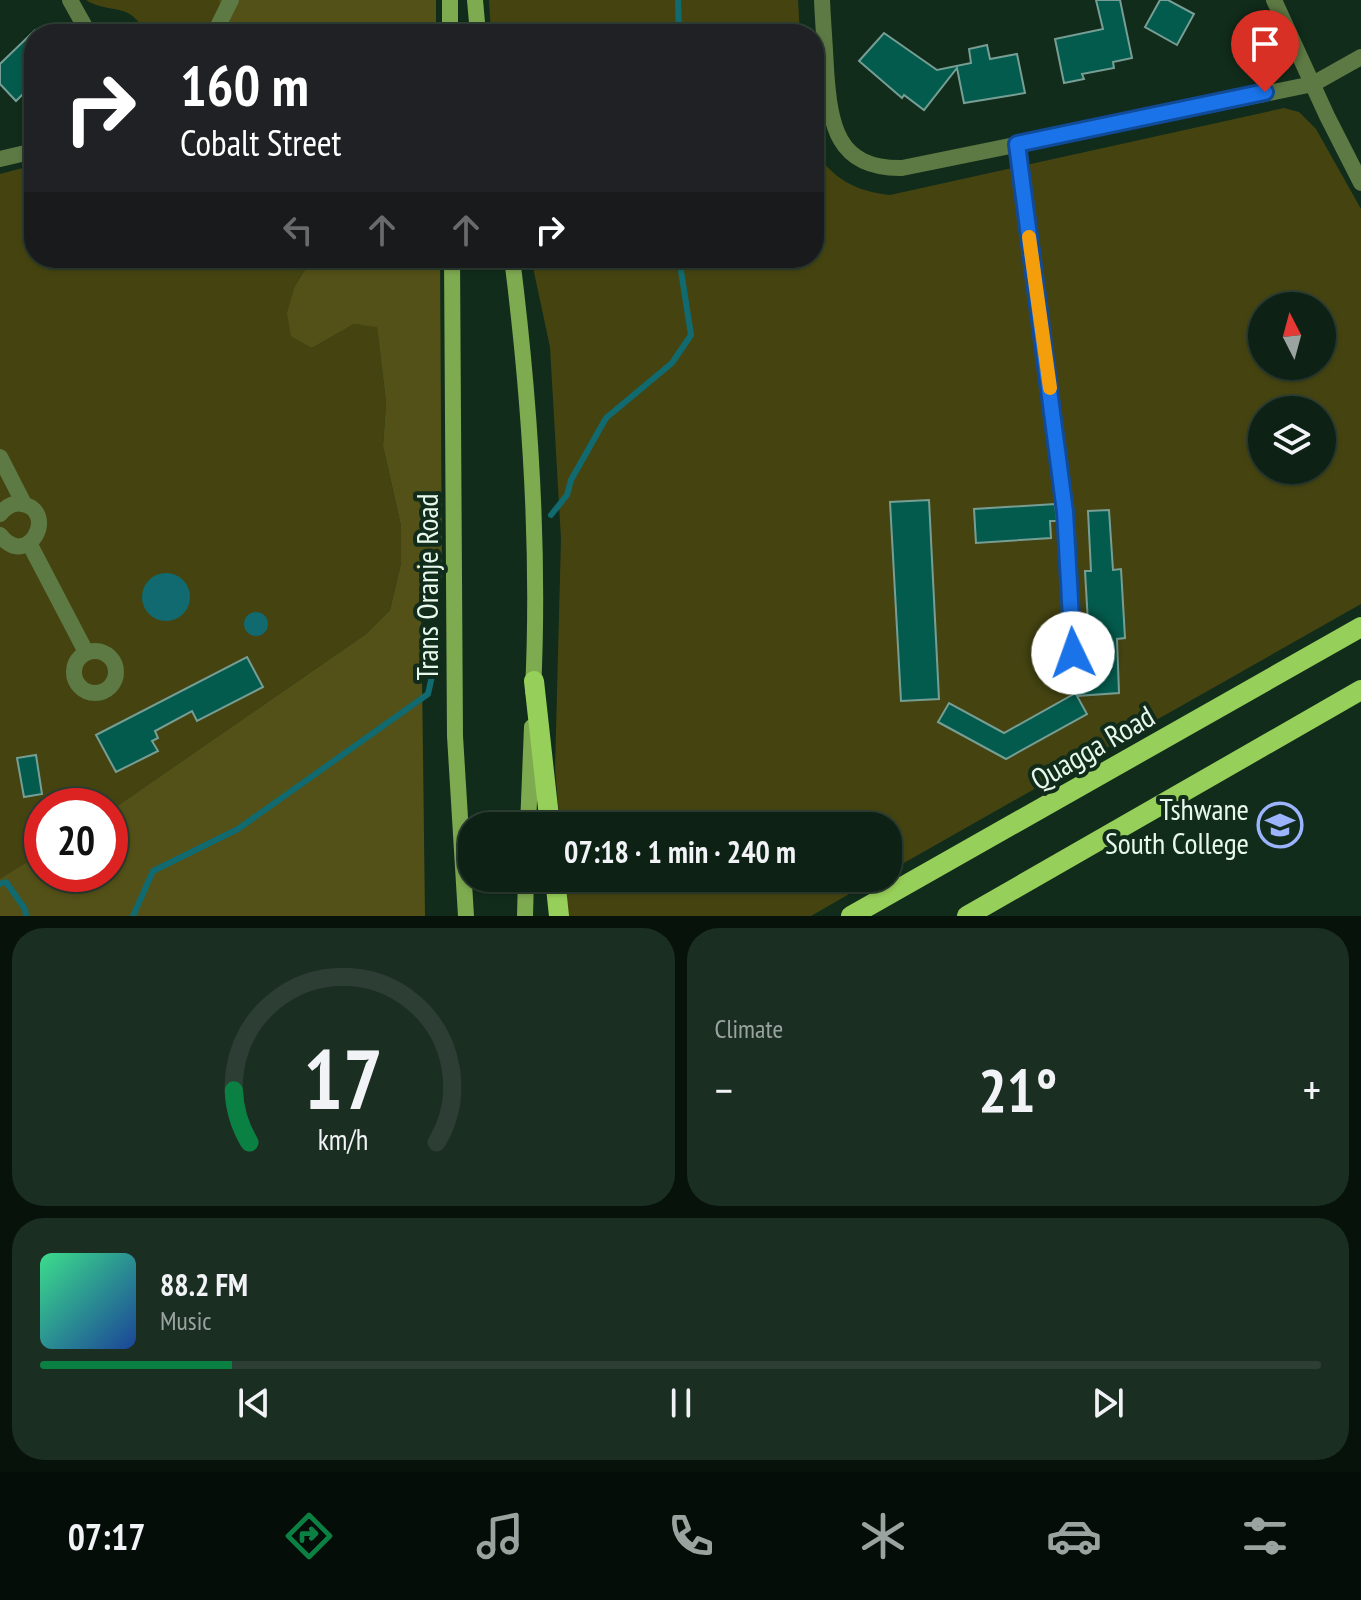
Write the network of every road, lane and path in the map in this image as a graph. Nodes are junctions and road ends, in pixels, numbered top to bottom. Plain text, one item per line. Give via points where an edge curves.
1 (70, 0) edge
2 (231, 0) edge
3 (450, 0) edge
4 (475, 0) edge
5 (822, 0) edge
6 (1274, 0) edge
7 (83, 24) edge
8 (219, 24) edge
9 (450, 24) edge
10 (477, 24) edge
11 (824, 24) edge
12 (824, 28) edge
13 (1361, 57) edge
14 (1313, 84) junction
15 (1017, 144) junction
16 (24, 153) edge
17 (0, 159) edge
18 (1361, 183) edge
19 (452, 268) edge
20 (513, 268) edge
21 (0, 457) edge
22 (24, 504) junction
23 (0, 514) edge
24 (0, 535) edge
25 (29, 543) junction
26 (1361, 627) edge
27 (86, 652) dead end
28 (1073, 653) dead end
29 (534, 681) junction
30 (1361, 690) edge
31 (529, 812) edge
32 (548, 812) edge
33 (526, 892) edge
34 (556, 892) edge
35 (466, 916) edge
36 (525, 916) edge
37 (559, 916) edge
38 (851, 916) edge
39 (967, 916) edge

1 - 7 street
2 - 8 street
3 - 9 main road
4 - 10 main road
5 - 11 street
6 - 14 street
12 - 15 street via 830,113 840,141 859,160 902,168
13 - 14 street
14 - 15 street
14 - 18 street
15 - 28 lane via 1065,512
16 - 17 street
19 - 35 main road, Trans Oranje Road via 455,736
20 - 29 main road via 529,406
21 - 22 street
22 - 23 street
22 - 25 street via 40,525
24 - 25 street via 16,546
25 - 27 street
26 - 38 main road, Quagga Road
29 - 31 main road
29 - 32 main road
30 - 39 main road
33 - 36 main road
34 - 37 main road

